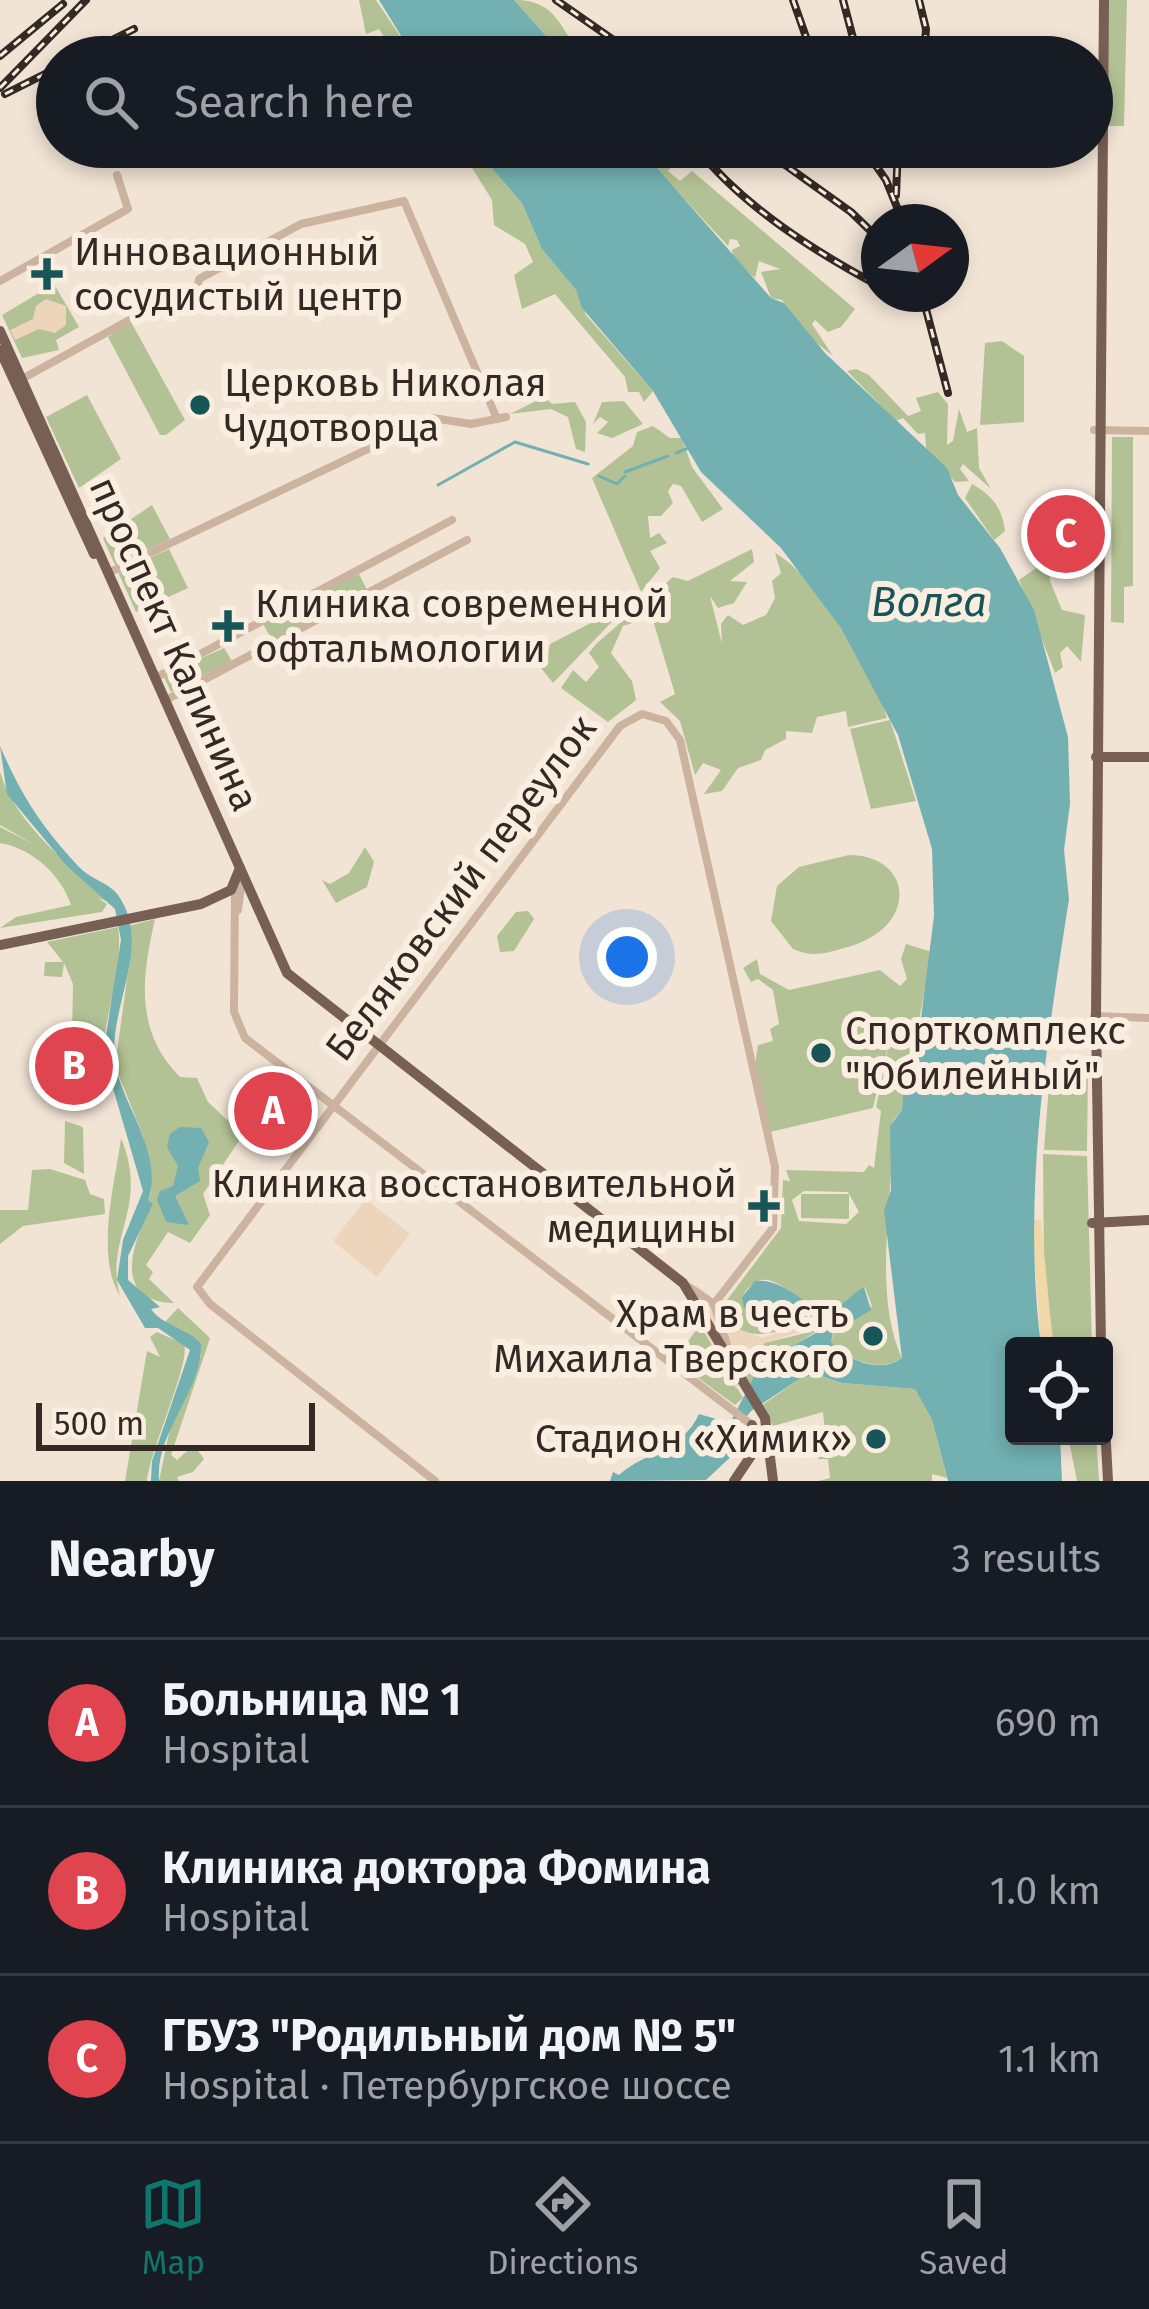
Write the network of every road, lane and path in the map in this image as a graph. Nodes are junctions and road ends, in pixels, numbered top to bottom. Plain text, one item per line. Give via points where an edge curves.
1 (1102, 0) edge
2 (1102, 36) edge
3 (1100, 168) edge
4 (116, 175) dead end
5 (0, 281) edge
6 (0, 331) edge
7 (2, 345) edge
8 (19, 381) junction
9 (1096, 430) junction
10 (1149, 430) edge
11 (1096, 515) junction
12 (452, 520) dead end
13 (466, 543) dead end
14 (106, 572) junction
15 (157, 676) junction
16 (165, 700) junction
17 (1100, 758) junction
18 (1149, 759) edge
19 (238, 884) junction
20 (0, 942) edge
21 (1094, 1017) junction
22 (1149, 1018) edge
23 (378, 1047) junction
24 (335, 1106) junction
25 (1149, 1220) edge
26 (1094, 1223) junction
27 (688, 1290) junction
28 (714, 1304) junction
29 (1099, 1337) edge
30 (739, 1380) junction
31 (761, 1430) junction
32 (1103, 1445) edge
33 (1105, 1445) edge
34 (1106, 1480) edge
35 (435, 1481) edge
36 (734, 1481) edge
37 (771, 1481) edge

1 - 2 main road
3 - 9 main road
4 - 5 street via 128,209
6 - 7 main road, проспект Калинина
7 - 8 main road, проспект Калинина
8 - 14 main road, проспект Калинина
8 - 14 street via 156,305 197,297 199,279 301,224 404,201 502,418 433,418
9 - 10 street
9 - 11 main road
11 - 17 main road
11 - 17 main road
12 - 15 street
13 - 16 street
14 - 15 main road, проспект Калинина
14 - 16 main road, проспект Калинина
15 - 16 main road, проспект Калинина
16 - 19 main road, проспект Калинина
17 - 18 main road
17 - 21 main road
19 - 20 main road
19 - 23 main road, проспект Калинина via 293,982
19 - 24 street via 234,1012 245,1038
21 - 22 street
21 - 26 main road
23 - 24 street, Беляковский переулок
23 - 27 main road
23 - 28 street, Беляковский переулок via 620,726 655,715 680,740 775,1167 772,1230
24 - 31 street
24 - 35 street, Беляковский переулок via 197,1289
25 - 26 main road
26 - 29 main road
27 - 28 street
27 - 30 main road
28 - 30 street
30 - 31 main road
31 - 36 main road
31 - 37 main road
31 - 37 main road
32 - 34 main road
33 - 34 main road

